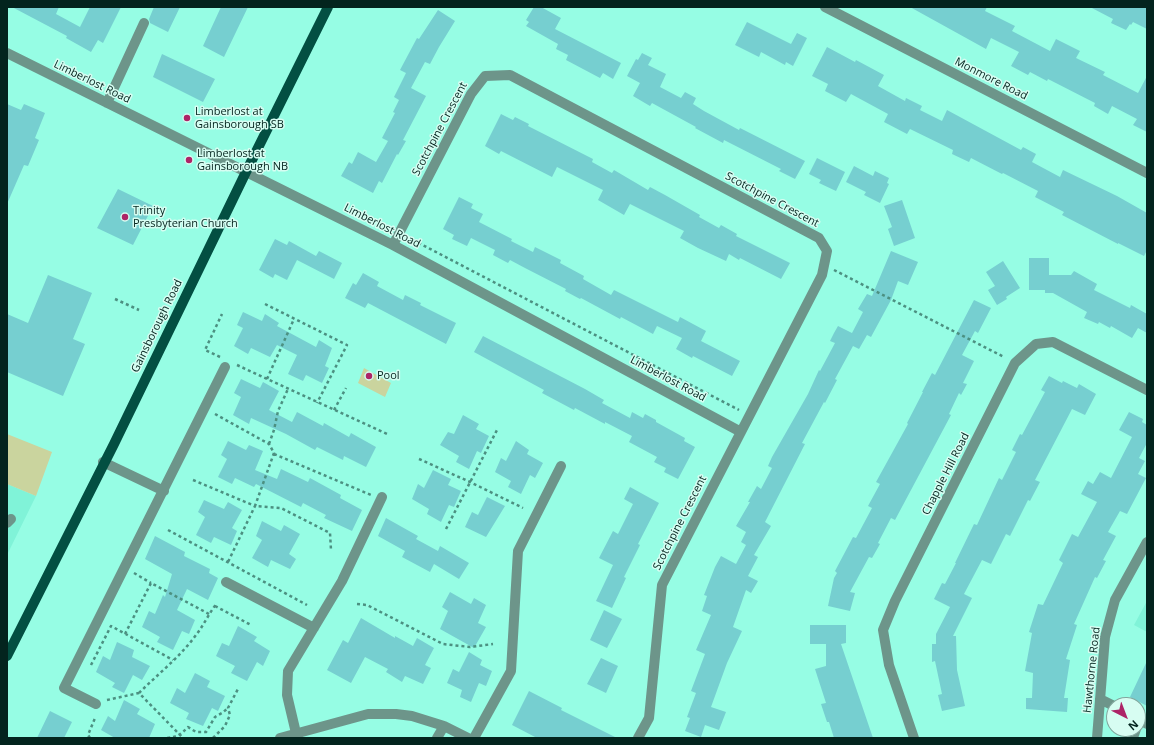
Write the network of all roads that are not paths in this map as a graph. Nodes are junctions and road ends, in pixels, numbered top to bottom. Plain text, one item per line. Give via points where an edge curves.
1 (328, 7) edge
2 (825, 7) edge
3 (144, 23) dead end
4 (7, 53) edge
5 (107, 103) junction
6 (246, 172) junction
7 (1147, 173) edge
8 (393, 245) junction
9 (228, 363) road end
10 (1147, 390) edge
11 (741, 432) junction
12 (103, 462) junction
13 (561, 466) dead end
14 (164, 491) junction
15 (382, 497) dead end
16 (1147, 542) edge
17 (226, 582) dead end
18 (314, 628) junction
19 (7, 656) edge
20 (1100, 699) junction
21 (1106, 702) edge
22 (96, 704) dead end
23 (444, 726) junction
24 (296, 733) junction
25 (280, 738) edge
26 (437, 738) edge
27 (468, 738) edge
28 (474, 738) edge
29 (638, 738) edge
30 (914, 738) edge
31 (1097, 738) edge

1 - 6 main road, Gainsborough Road
2 - 7 street, Monmore Road
3 - 5 street
4 - 5 street, Limberlost Road
5 - 6 street, Limberlost Road
6 - 8 street, Limberlost Road
6 - 12 main road, Gainsborough Road
8 - 11 street, Limberlost Road
8 - 11 street, Scotchpine Crescent via 471,94 485,76 510,75 819,238 827,251 822,275
9 - 14 street
10 - 30 street, Chapple Hill Road via 1052,342 1036,344 1015,363 895,601 883,630 889,665
11 - 29 street, Scotchpine Crescent via 662,585 649,718
12 - 14 street
12 - 19 main road, Gainsborough Road
13 - 28 street via 518,551 511,671
14 - 22 street via 64,688
15 - 18 street via 342,580
16 - 20 street, Hawthorne Road via 1115,600 1105,637
17 - 18 street
18 - 24 street via 288,671 287,695
20 - 21 street
20 - 31 street, Hawthorne Road
23 - 24 street via 412,716 368,714
23 - 26 street
23 - 27 street
24 - 25 street

